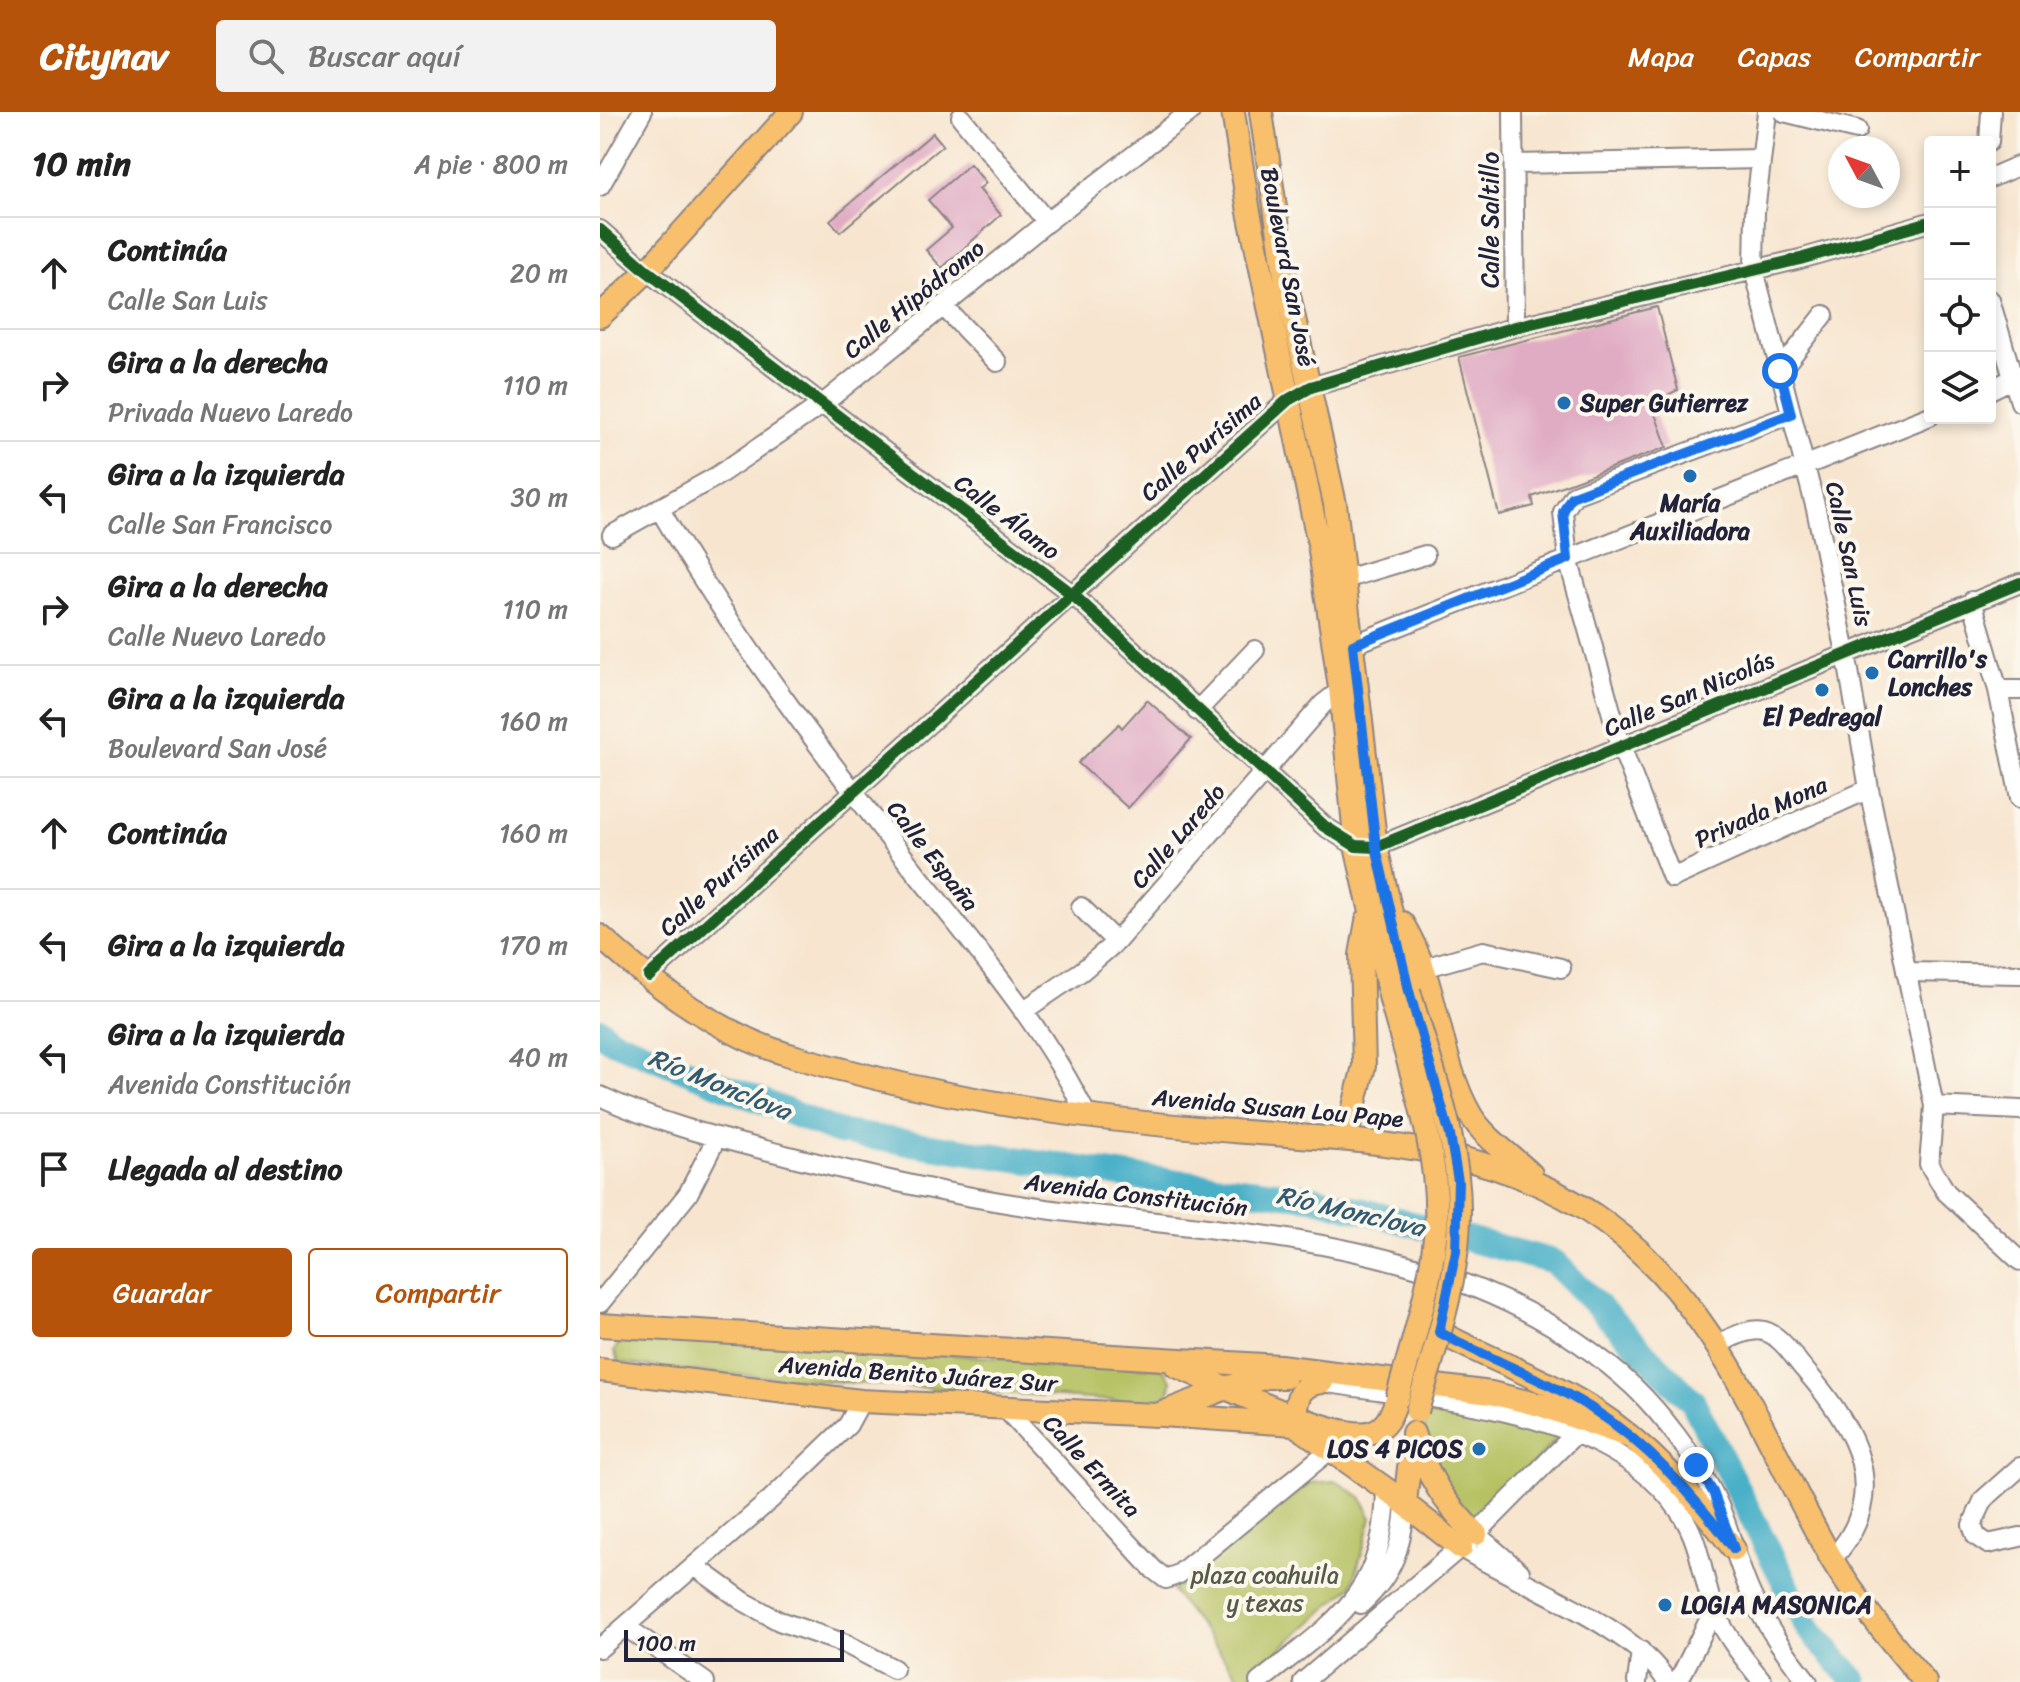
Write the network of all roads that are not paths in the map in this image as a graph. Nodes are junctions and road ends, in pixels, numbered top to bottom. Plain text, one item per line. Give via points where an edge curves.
1 (642, 112) edge
2 (791, 112) edge
3 (1190, 112) edge
4 (1233, 112) edge
5 (1261, 112) edge
6 (1513, 112) edge
7 (1767, 112) edge
8 (1784, 112) edge
9 (1991, 112) edge
10 (961, 117) dead end
11 (1857, 130) dead end
12 (1989, 136) edge
13 (1761, 159) junction
14 (1514, 164) junction
15 (2020, 165) edge
16 (1996, 175) edge
17 (600, 186) edge
18 (1047, 222) junction
19 (1924, 224) edge
20 (600, 230) edge
21 (1754, 270) junction
22 (647, 271) junction
23 (943, 306) junction
24 (1824, 315) dead end
25 (600, 316) edge
26 (1996, 317) edge
27 (1515, 327) junction
28 (997, 362) dead end
29 (1780, 371) junction
30 (2017, 377) edge
31 (1311, 387) junction
32 (1996, 387) edge
33 (1288, 400) junction
34 (2020, 402) edge
35 (824, 403) junction
36 (1791, 414) junction
37 (1924, 418) edge
38 (1296, 433) junction
39 (1328, 462) junction
40 (1805, 468) junction
41 (1312, 507) junction
42 (659, 508) junction
43 (612, 535) dead end
44 (1425, 555) dead end
45 (1568, 559) junction
46 (1345, 579) junction
47 (2020, 583) edge
48 (1072, 594) junction
49 (1972, 601) junction
50 (1343, 649) junction
51 (1255, 650) dead end
52 (1846, 653) junction
53 (1349, 684) junction
54 (1998, 690) junction
55 (2020, 690) edge
56 (1197, 711) junction
57 (1621, 746) junction
58 (1264, 772) junction
59 (1869, 789) junction
60 (852, 791) junction
61 (2020, 798) edge
62 (1366, 846) junction
63 (1378, 906) junction
64 (1081, 907) dead end
65 (600, 936) edge
66 (1116, 942) junction
67 (1424, 968) junction
68 (1561, 968) dead end
69 (1906, 972) junction
70 (2020, 974) edge
71 (649, 976) junction
72 (1400, 995) junction
73 (1023, 1011) junction
74 (600, 1096) edge
75 (1934, 1106) junction
76 (2020, 1110) edge
77 (1087, 1116) junction
78 (717, 1137) junction
79 (1346, 1139) junction
80 (1540, 1184) junction
81 (2020, 1261) edge
82 (600, 1303) edge
83 (605, 1327) edge
84 (1439, 1332) junction
85 (1717, 1344) junction
86 (1164, 1361) junction
87 (605, 1369) edge
88 (1322, 1382) junction
89 (1229, 1387) junction
90 (861, 1401) junction
91 (1004, 1407) junction
92 (1164, 1411) junction
93 (1295, 1420) junction
94 (1415, 1422) junction
95 (1575, 1434) junction
96 (1630, 1437) junction
97 (1331, 1449) junction
98 (2020, 1467) edge
99 (1386, 1489) junction
100 (1405, 1503) junction
101 (2020, 1537) edge
102 (1468, 1541) junction
103 (1734, 1549) junction
104 (1399, 1553) junction
105 (1832, 1559) junction
106 (696, 1567) junction
107 (1393, 1607) junction
108 (1714, 1610) junction
109 (1332, 1623) junction
110 (626, 1627) junction
111 (600, 1648) edge
112 (1641, 1651) junction
113 (894, 1669) dead end
114 (705, 1682) edge
115 (1259, 1682) edge
116 (1303, 1682) edge
117 (1637, 1682) edge
118 (1667, 1682) edge
119 (1678, 1682) edge
120 (1763, 1682) edge
121 (1808, 1682) edge
122 (1925, 1682) edge

1 - 17 street
2 - 22 main road
3 - 18 street, Calle Hipódromo
4 - 33 main road, Boulevard San José
5 - 31 main road, Boulevard San José via 1286,282
6 - 14 street, Calle Saltillo
7 - 13 street, Calle San Luis
8 - 11 street
9 - 12 street
10 - 18 street
13 - 14 street
13 - 21 street, Calle San Luis
14 - 27 street, Calle Saltillo
15 - 16 street
18 - 23 street, Calle Hipódromo
19 - 21 street, Calle Purísima
20 - 22 street, Calle Álamo
21 - 27 street, Calle Purísima
21 - 29 street, Calle San Luis
22 - 25 main road
22 - 35 street, Calle Álamo
23 - 28 street
23 - 35 street, Calle Hipódromo
24 - 29 street
26 - 30 street
27 - 31 street, Calle Purísima
29 - 36 street, Calle San Luis
30 - 32 street
30 - 34 street
31 - 33 street, Calle Purísima
31 - 39 main road, Boulevard San José
33 - 38 main road, Boulevard San José
33 - 48 street, Calle Purísima
35 - 42 street, Calle Hipódromo via 717,476
35 - 48 street, Calle Álamo
36 - 40 street, Calle San Luis
36 - 45 street via 1574,495 1563,512
37 - 40 street
38 - 39 main road
38 - 41 main road, Boulevard San José
39 - 41 main road
39 - 46 main road, Boulevard San José
40 - 45 street
40 - 52 street, Calle San Luis
41 - 50 main road, Boulevard San José
42 - 43 street, Calle Hipódromo
42 - 60 street, Calle España
44 - 46 street
45 - 50 street
45 - 57 street
46 - 50 main road, Boulevard San José
47 - 49 street, Calle San Nicolás
48 - 56 street, Calle Álamo
48 - 60 street, Calle Purísima
49 - 52 street, Calle San Nicolás
49 - 54 street
50 - 53 main road, Boulevard San José
51 - 56 street
52 - 57 street, Calle San Nicolás
52 - 59 street, Calle San Luis
53 - 58 street, Calle Laredo
53 - 62 main road, Boulevard San José
54 - 55 street
54 - 61 street
56 - 58 street, Calle Álamo
57 - 59 street, Privada Mona via 1672,878
57 - 62 street, Calle San Nicolás
58 - 62 street, Calle Álamo via 1336,836
58 - 66 street, Calle Laredo
59 - 69 street, Calle San Luis
60 - 71 street, Calle Purísima
60 - 73 street, Calle España
62 - 63 main road, Boulevard San José
63 - 67 main road
63 - 72 main road, Boulevard San José
63 - 79 main road via 1361,955 1364,1066
64 - 66 street
65 - 71 main road, Avenida Susan Lou Pape
66 - 73 street, Calle Laredo
67 - 68 street via 1483,951
67 - 80 main road via 1470,1113
69 - 70 street
69 - 75 street, Calle San Luis
71 - 77 main road, Avenida Susan Lou Pape via 714,1022 775,1051 950,1094
72 - 84 main road, bridge via 1450,1135 1458,1181 1456,1251
72 - 93 main road, Avenida Benito Juárez Sur, bridge via 1435,1186 1436,1227 1427,1282 1387,1422 1368,1433
73 - 77 street, Calle España
74 - 78 street, Avenida Constitución
75 - 76 street
75 - 81 street, Calle San Luis via 1928,1159 1946,1192
77 - 79 main road, Avenida Susan Lou Pape
78 - 82 street via 688,1194
78 - 103 street, Avenida Constitución via 924,1189 1386,1256 1478,1290 1579,1343 1637,1390 1713,1492
79 - 80 main road, Avenida Susan Lou Pape via 1452,1154
80 - 85 main road, Avenida Susan Lou Pape via 1643,1252
83 - 86 main road, Avenida Benito Juárez Sur
84 - 94 main road, bridge
84 - 96 main road via 1590,1407
85 - 105 main road, Avenida Susan Lou Pape
85 - 105 street via 1752,1331 1774,1336 1809,1375 1852,1438 1864,1467 1862,1512 1851,1539
86 - 89 main road, Avenida Benito Juárez Sur
86 - 92 main road via 1181,1386
86 - 96 main road via 1296,1368 1491,1393
87 - 90 main road, Avenida Benito Juárez Sur
88 - 89 main road via 1274,1376
88 - 93 main road via 1300,1390
88 - 95 street via 1468,1405
89 - 92 main road, Avenida Benito Juárez Sur
89 - 93 main road, Avenida Benito Juárez Sur
90 - 91 main road, Avenida Benito Juárez Sur
90 - 106 street via 848,1425
91 - 92 main road, Avenida Benito Juárez Sur
91 - 97 street, Calle Ermita via 1164,1578 1176,1576
92 - 93 main road
93 - 97 main road
94 - 100 main road
94 - 102 main road via 1437,1488
95 - 102 street
95 - 108 street via 1626,1461 1682,1514 1696,1542
96 - 103 main road via 1677,1481
97 - 99 main road
98 - 101 street via 1984,1499 1972,1525 1976,1536 1988,1544
99 - 100 main road
99 - 109 street via 1376,1563 1350,1606
100 - 102 main road
100 - 104 street
102 - 107 street
102 - 112 street
103 - 121 street, Avenida Constitución via 1759,1610
104 - 107 street
104 - 109 street via 1373,1592
105 - 122 main road, Avenida Susan Lou Pape
106 - 110 street
106 - 113 street via 779,1621 846,1644
107 - 116 street
108 - 119 street
108 - 120 street
109 - 115 street
110 - 111 street
110 - 114 street
112 - 117 street
112 - 118 street

